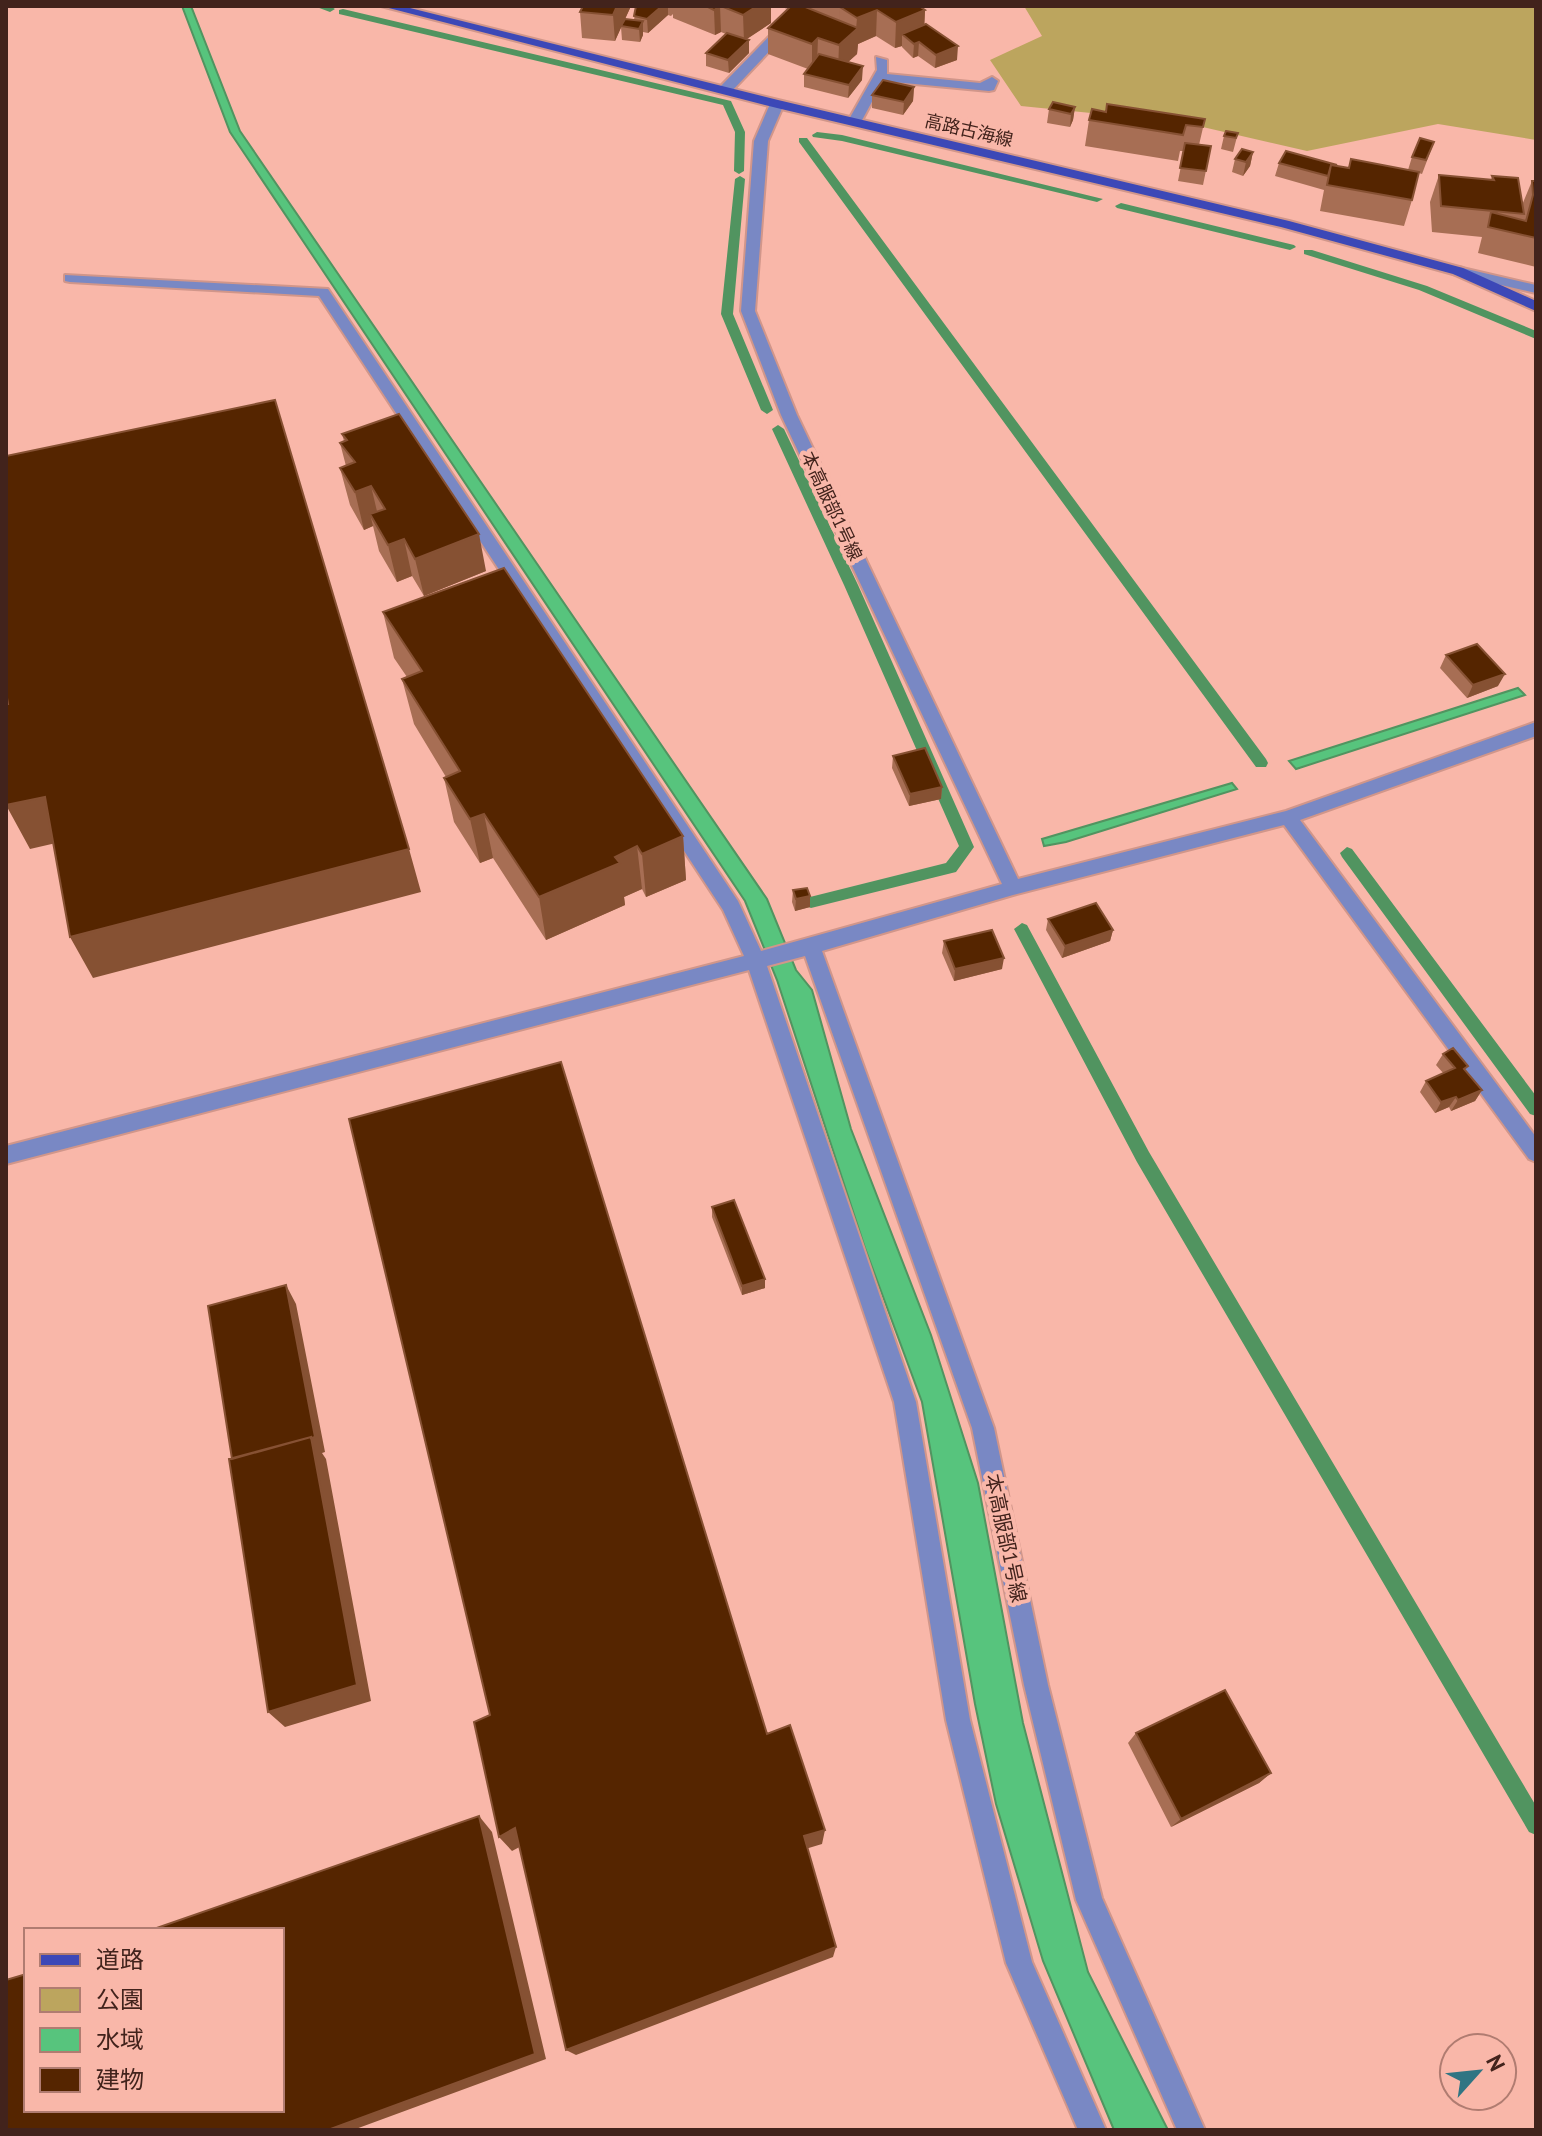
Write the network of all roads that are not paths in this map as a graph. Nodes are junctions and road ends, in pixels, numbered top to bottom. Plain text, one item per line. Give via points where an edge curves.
1 (387, 6) edge
2 (792, 6) edge
3 (881, 60) dead end
4 (879, 77) junction
5 (992, 81) dead end
6 (725, 90) junction
7 (777, 104) junction
8 (855, 121) junction
9 (1458, 271) junction
10 (70, 278) dead end
11 (1536, 289) edge
12 (1536, 307) edge
13 (1536, 729) edge
14 (1288, 817) junction
15 (1013, 888) junction
16 (811, 947) junction
17 (756, 961) junction
18 (1536, 1153) edge
19 (6, 1155) edge
20 (1092, 2130) edge
21 (1191, 2130) edge

1 - 6 main road, 高路古海線
2 - 6 street via 793,19
3 - 4 street
4 - 5 street via 980,87 989,87
4 - 8 street
6 - 7 main road, 高路古海線
7 - 8 main road, 高路古海線
7 - 15 street, 本高服部1号線 via 761,141 748,311 789,415
8 - 9 main road, 高路古海線
9 - 11 street
9 - 12 main road, 高路古海線
10 - 17 street via 323,292 731,906
13 - 14 street
14 - 15 street
14 - 18 street
15 - 16 street
16 - 17 street
16 - 21 street, 本高服部1号線 via 983,1428 1036,1685 1089,1900
17 - 19 street
17 - 20 street via 905,1402 958,1720 1019,1963

